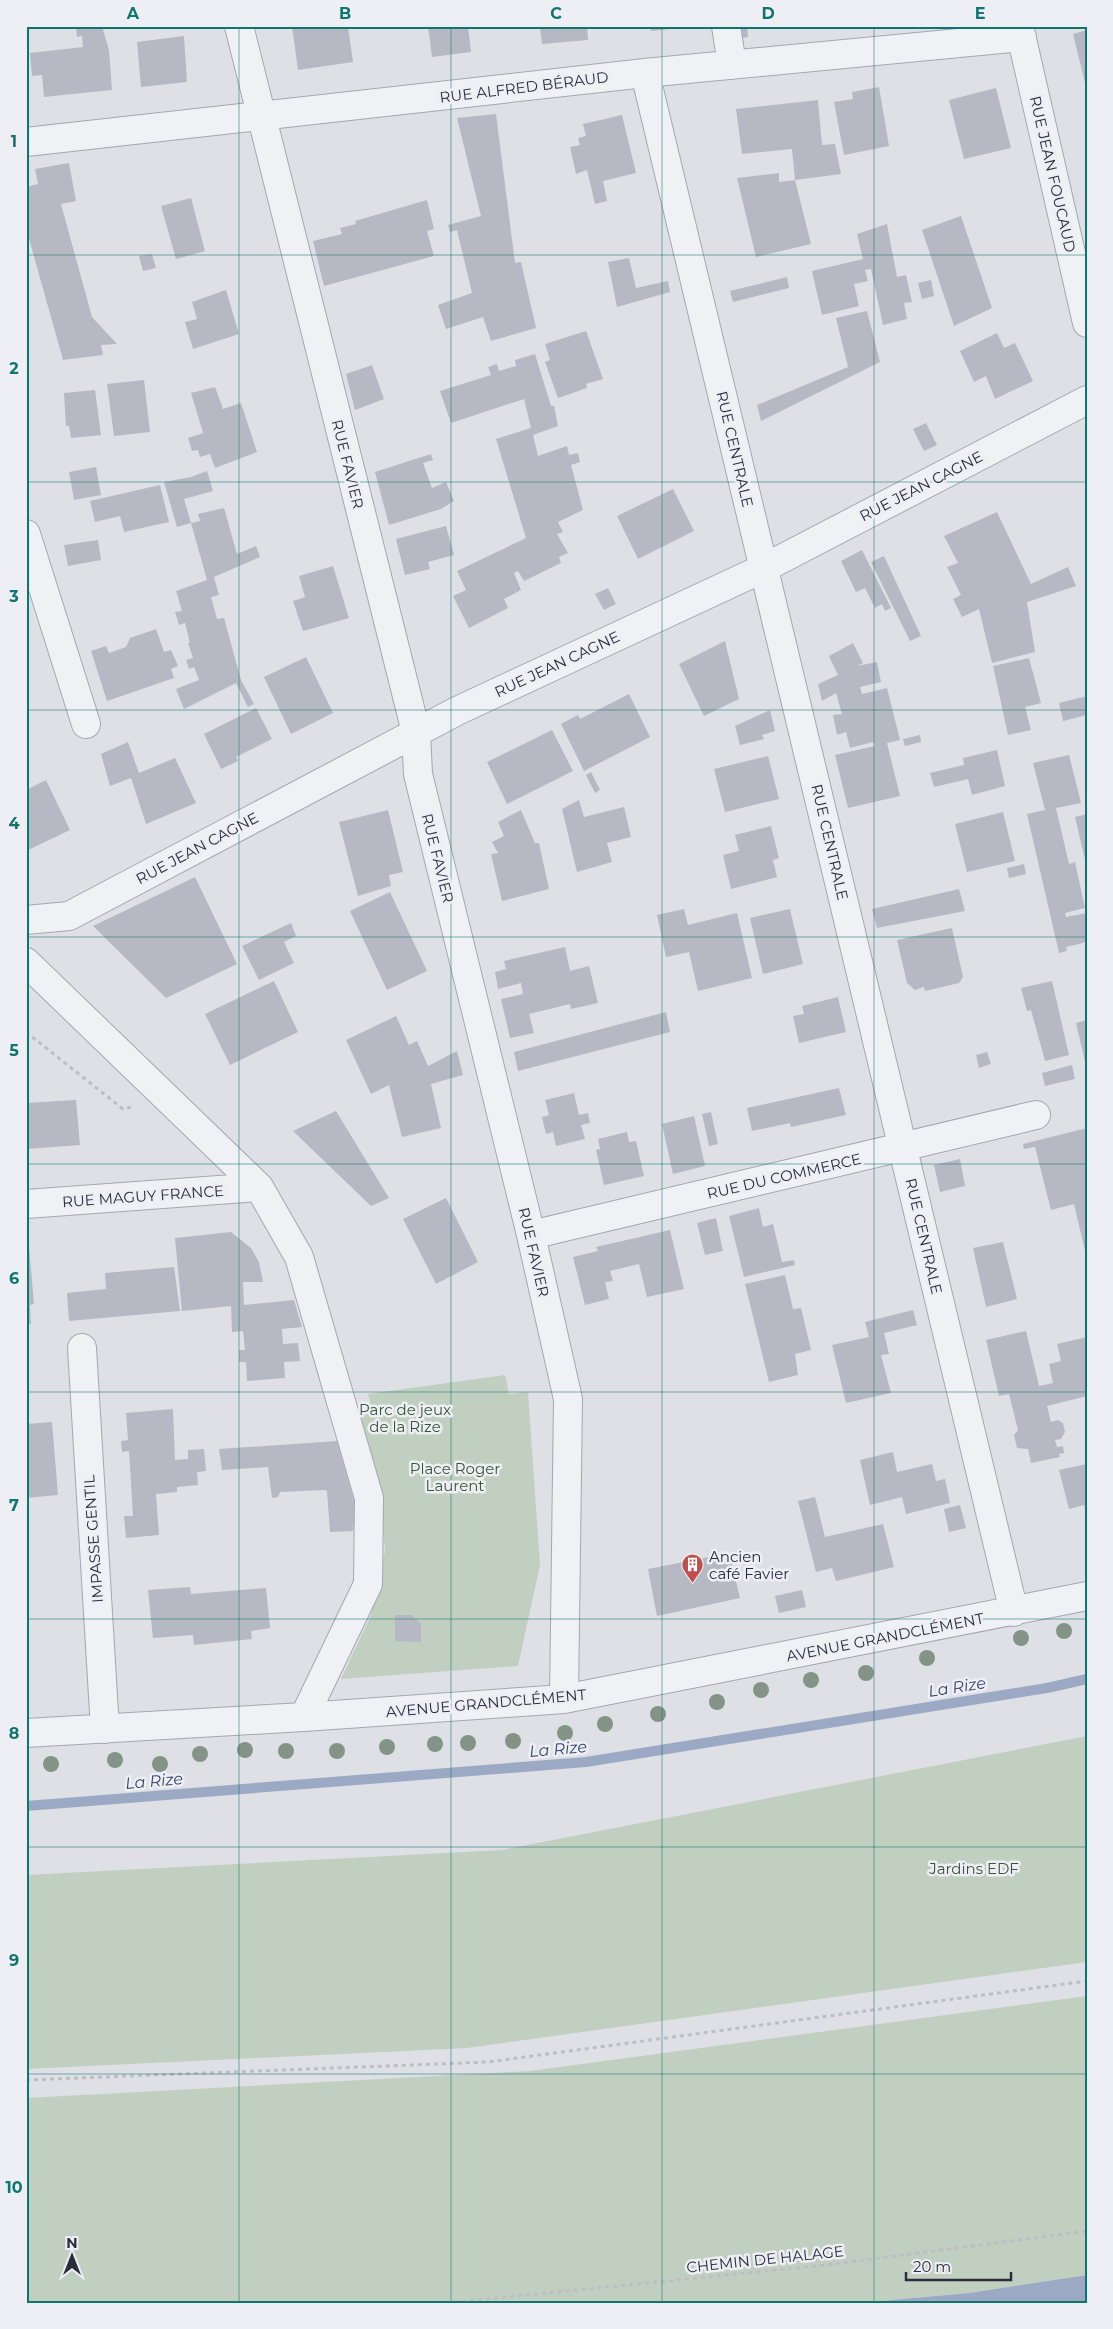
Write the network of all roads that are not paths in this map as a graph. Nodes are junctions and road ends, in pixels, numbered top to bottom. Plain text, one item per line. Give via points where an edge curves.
1 (239, 26) edge
2 (726, 26) edge
3 (1021, 32) edge
4 (732, 65) junction
5 (645, 73) junction
6 (260, 118) junction
7 (26, 142) edge
8 (1087, 323) edge
9 (1087, 400) edge
10 (26, 534) edge
11 (764, 568) junction
12 (86, 724) dead end
13 (416, 732) junction
14 (26, 920) edge
15 (26, 962) edge
16 (1036, 1115) dead end
17 (903, 1148) junction
18 (260, 1187) junction
19 (26, 1204) edge
20 (531, 1235) junction
21 (82, 1348) dead end
22 (1087, 1596) edge
23 (1014, 1612) junction
24 (564, 1699) junction
25 (304, 1717) junction
26 (105, 1729) junction
27 (26, 1733) edge

1 - 6 street, RUE FAVIER
2 - 4 street
3 - 4 street, RUE ALFRED BÉRAUD
3 - 8 street, RUE JEAN FOUCAUD
4 - 5 street, RUE ALFRED BÉRAUD
5 - 6 street, RUE ALFRED BÉRAUD
5 - 11 street, RUE CENTRALE
6 - 7 street, RUE ALFRED BÉRAUD
6 - 13 street, RUE FAVIER
9 - 11 street, RUE JEAN CAGNE
10 - 12 street
11 - 13 street, RUE JEAN CAGNE
11 - 17 street, RUE CENTRALE
13 - 14 street, RUE JEAN CAGNE via 69,916
13 - 20 street, RUE FAVIER via 418,774
15 - 18 street
16 - 17 street, RUE DU COMMERCE
17 - 20 street, RUE DU COMMERCE
17 - 23 street, RUE CENTRALE
18 - 19 street, RUE MAGUY FRANCE
18 - 25 street via 299,1256 369,1498 368,1584
20 - 24 street, RUE FAVIER via 568,1399
21 - 26 street, IMPASSE GENTIL
22 - 23 street, AVENUE GRANDCLÉMENT
23 - 24 street, AVENUE GRANDCLÉMENT
24 - 25 street, AVENUE GRANDCLÉMENT
25 - 26 street, AVENUE GRANDCLÉMENT
26 - 27 street, AVENUE GRANDCLÉMENT

